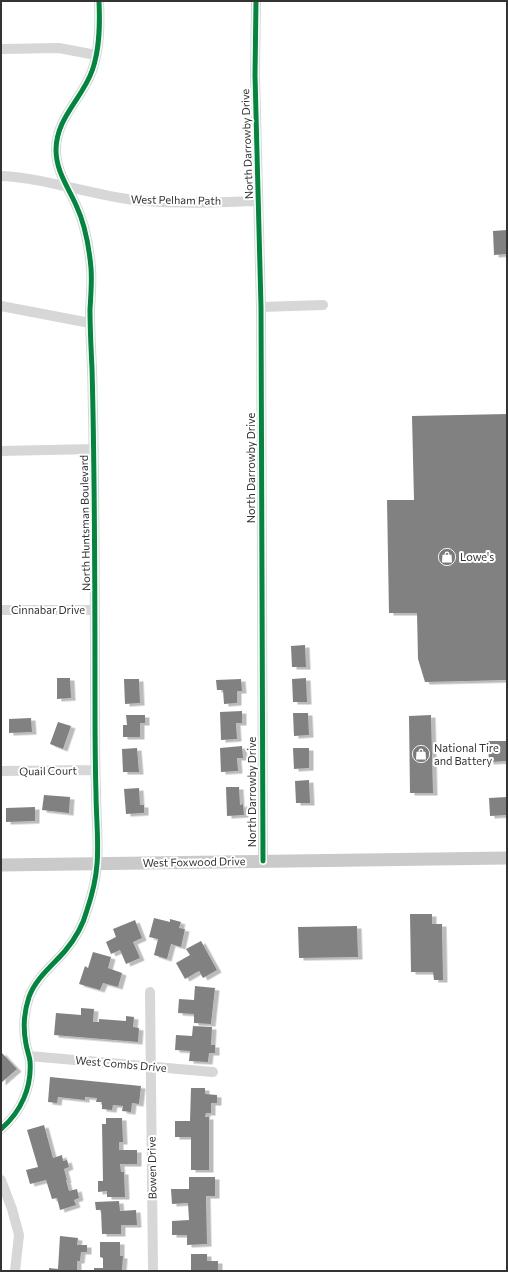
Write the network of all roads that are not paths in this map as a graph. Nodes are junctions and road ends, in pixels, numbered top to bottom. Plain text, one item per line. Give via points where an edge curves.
1 (99, 1) edge
2 (256, 1) edge
3 (1, 49) edge
4 (96, 55) junction
5 (1, 176) edge
6 (67, 187) junction
7 (258, 201) junction
8 (323, 305) dead end
9 (1, 306) edge
10 (261, 307) junction
11 (90, 323) junction
12 (94, 449) junction
13 (1, 452) edge
14 (1, 610) edge
15 (95, 610) junction
16 (95, 770) junction
17 (1, 771) edge
18 (507, 858) edge
19 (263, 861) junction
20 (97, 863) junction
21 (1, 865) edge
22 (150, 992) dead end
23 (29, 1056) junction
24 (151, 1066) junction
25 (213, 1072) dead end
26 (1, 1129) edge
27 (1, 1180) edge
28 (15, 1271) edge
29 (153, 1271) edge

1 - 4 street, North Huntsman Boulevard via 100,31
2 - 7 street, North Darrowby Drive via 254,75
3 - 4 street via 58,48
4 - 6 street, North Huntsman Boulevard via 92,71 77,101 64,118 57,137 57,163
5 - 6 street, West Pelham Path via 39,180
6 - 7 street, West Pelham Path via 157,202
6 - 11 street, North Huntsman Boulevard via 79,212 90,251
7 - 10 street, North Darrowby Drive
8 - 10 street
9 - 11 street
10 - 19 street, North Darrowby Drive
11 - 12 street, North Huntsman Boulevard
12 - 13 street
12 - 15 street, North Huntsman Boulevard
14 - 15 street, Cinnabar Drive
15 - 16 street, North Huntsman Boulevard
16 - 17 street, Quail Court
16 - 20 street, North Huntsman Boulevard
18 - 19 main road, West Foxwood Drive
19 - 20 main road, West Foxwood Drive
20 - 21 main road, West Foxwood Drive
20 - 23 street, North Huntsman Boulevard via 82,925 64,952 45,971 30,996 24,1028
22 - 24 street, Bowen Drive
23 - 24 street, West Combs Drive
23 - 26 street, North Huntsman Boulevard via 27,1091 13,1117
24 - 25 street, West Combs Drive
24 - 29 street, Bowen Drive
27 - 28 street via 19,1235

